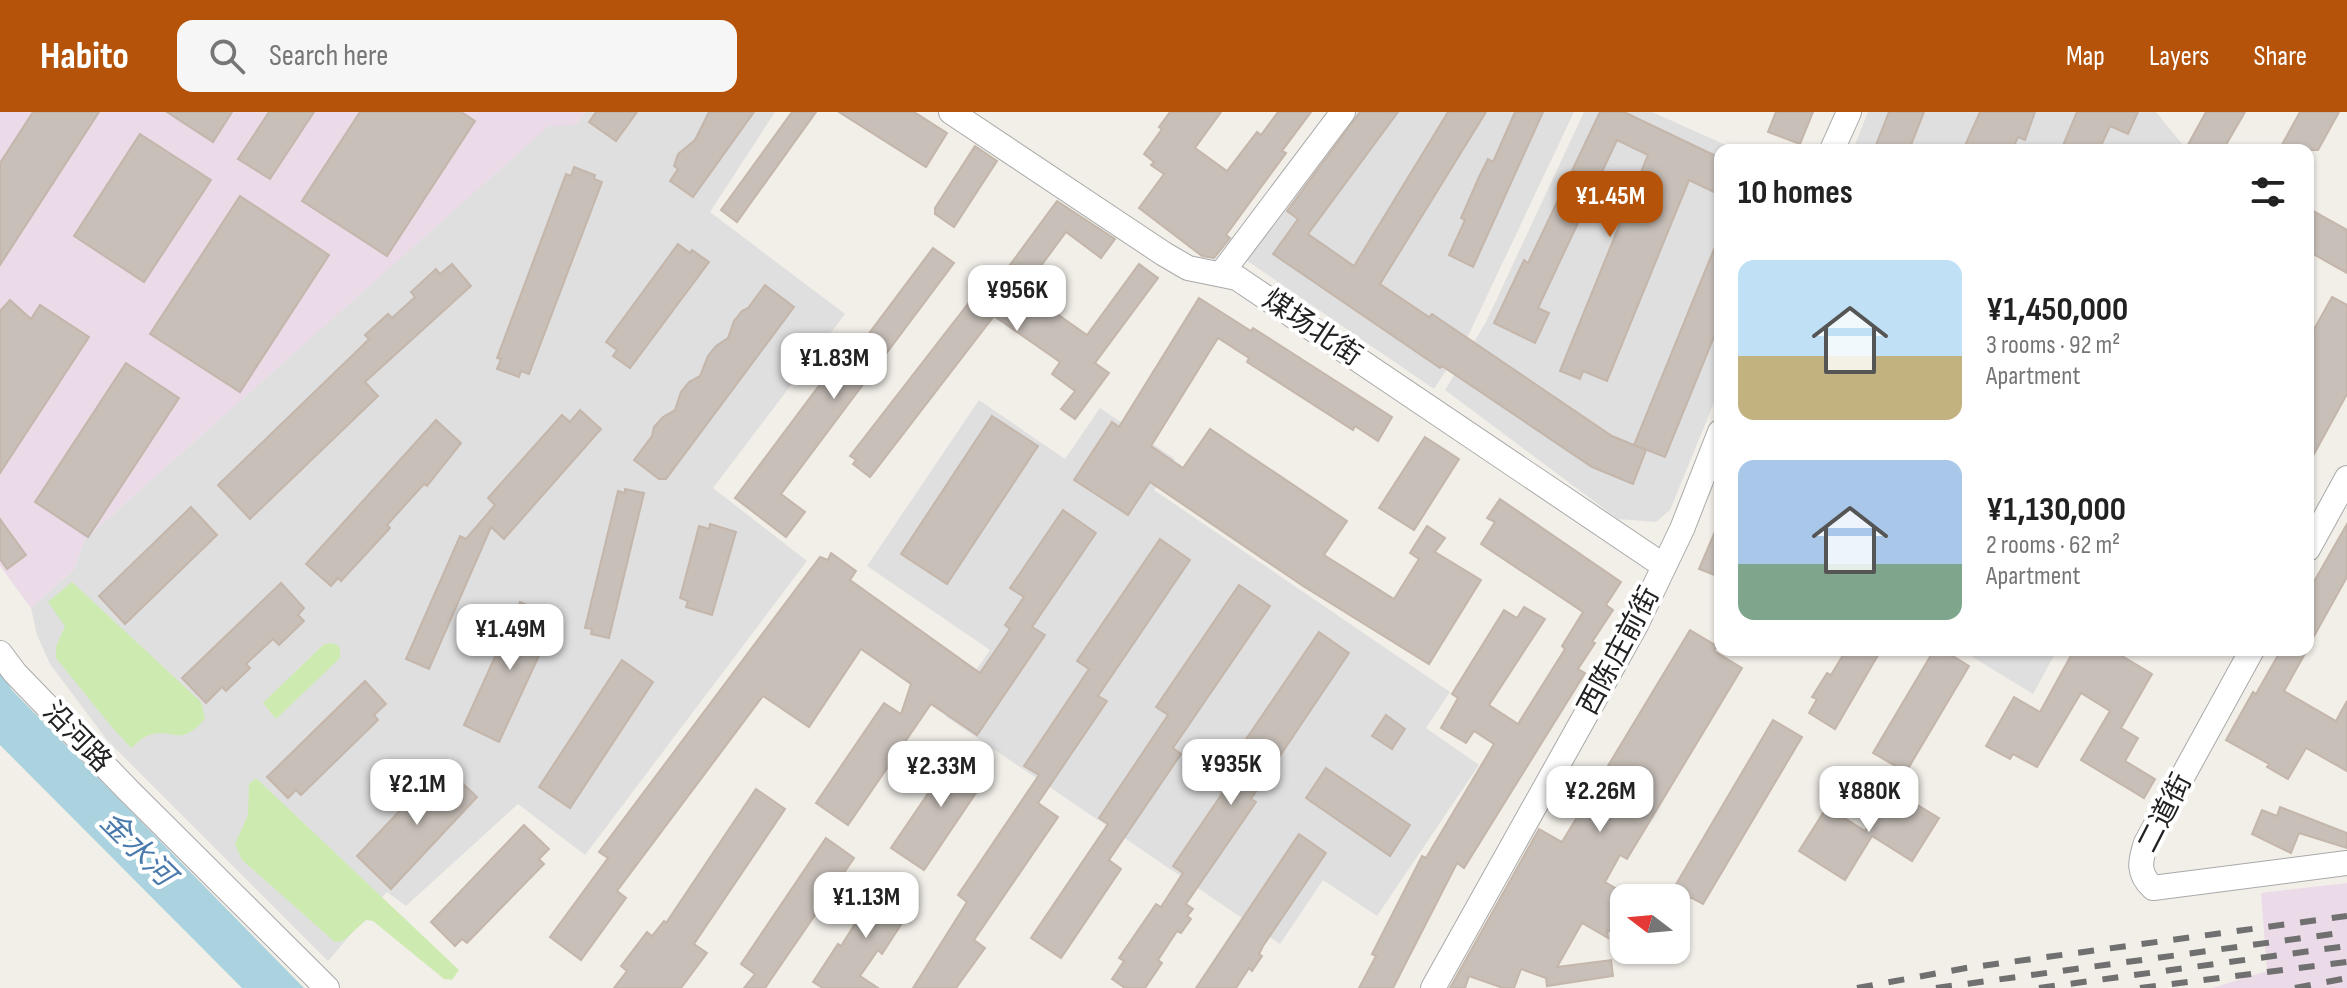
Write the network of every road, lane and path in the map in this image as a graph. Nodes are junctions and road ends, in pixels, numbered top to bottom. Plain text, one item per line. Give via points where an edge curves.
1 (951, 112) edge
2 (1343, 112) edge
3 (1849, 112) edge
4 (1835, 144) edge
5 (1221, 274) junction
6 (1714, 447) edge
7 (2347, 478) edge
8 (2314, 538) edge
9 (1664, 566) junction
10 (0, 653) edge
11 (2249, 656) edge
12 (2347, 863) edge
13 (327, 988) edge
14 (1433, 988) edge

1 - 5 street, 煤场北街 via 1136,238 1188,268
2 - 5 street
3 - 4 street
5 - 9 street, 煤场北街 via 1237,278
6 - 9 street, 西陈庄前街
7 - 8 street
9 - 14 street, 西陈庄前街
10 - 13 street, 沿河路 via 129,791
11 - 12 street, 二道街 via 2146,843 2139,864 2145,881 2153,888

